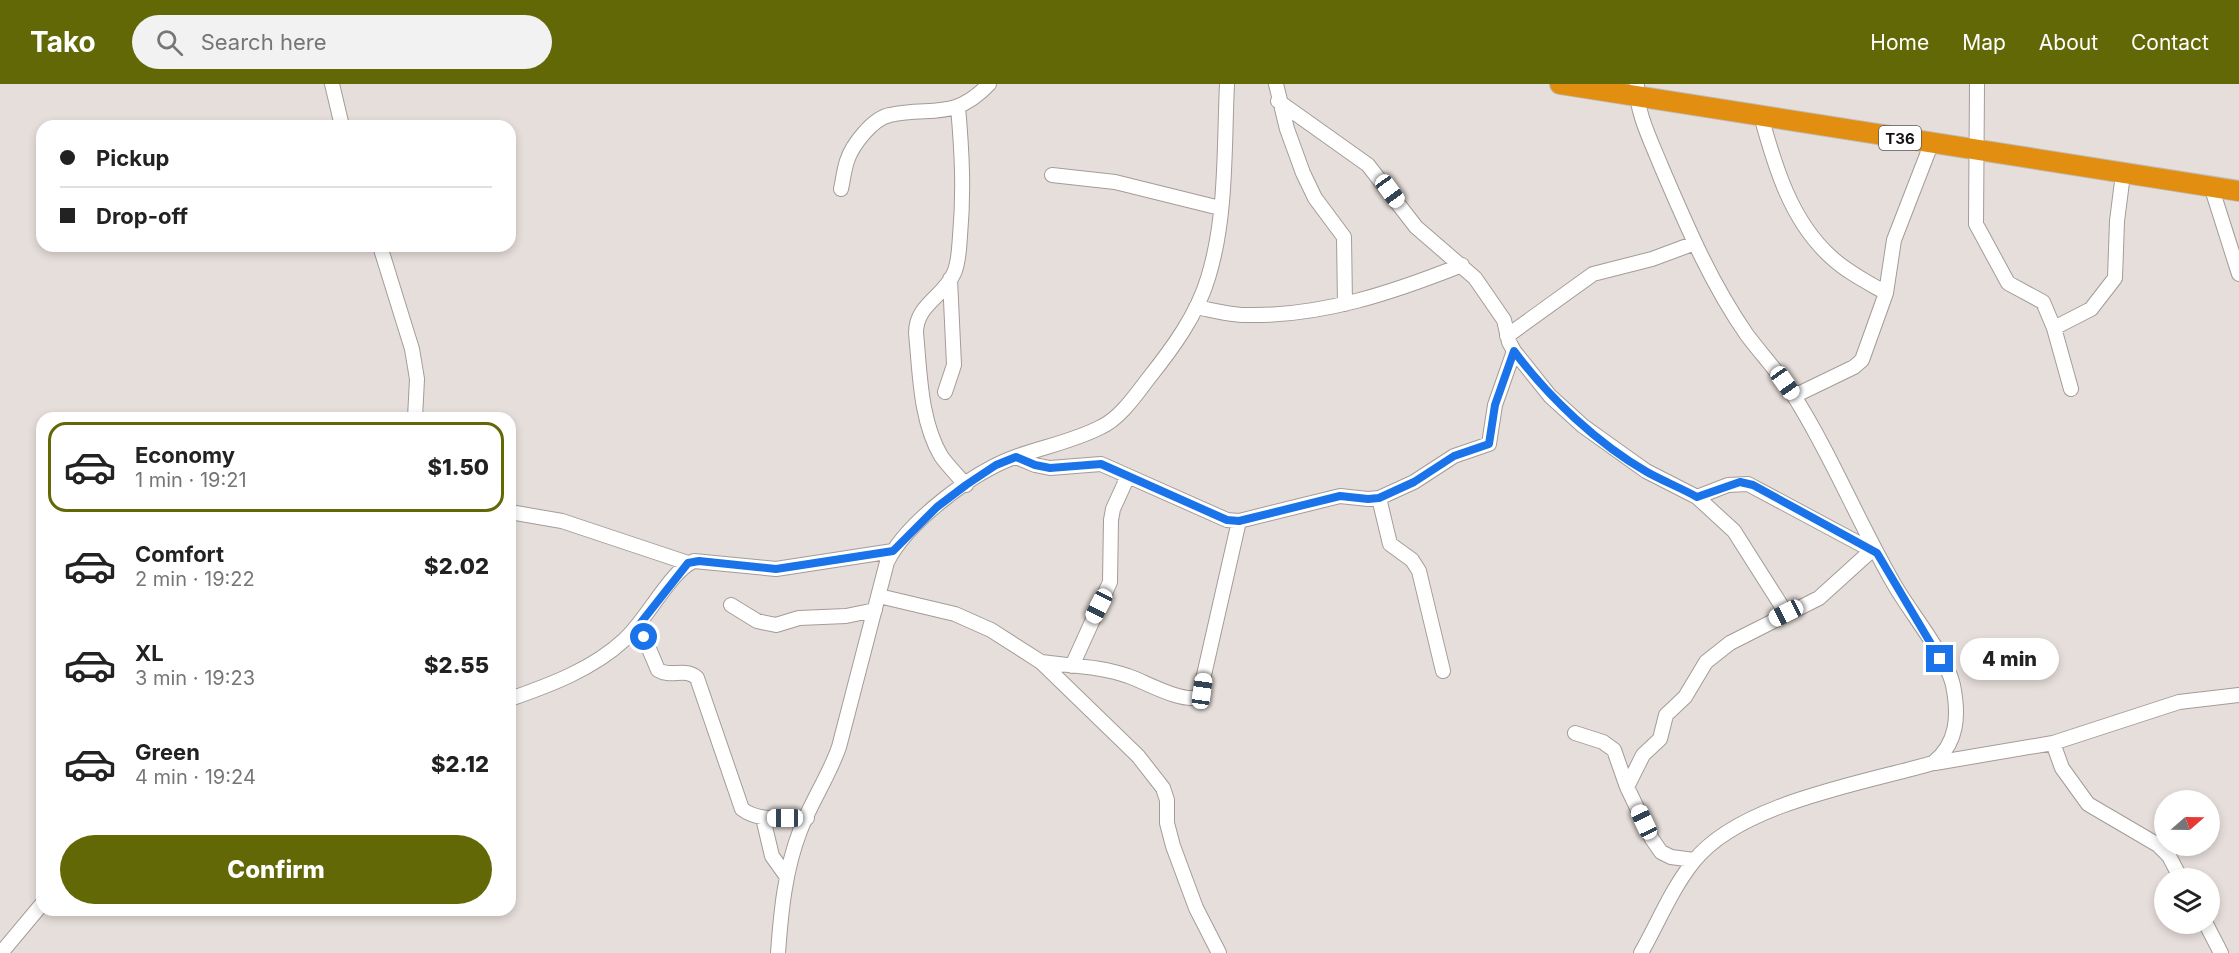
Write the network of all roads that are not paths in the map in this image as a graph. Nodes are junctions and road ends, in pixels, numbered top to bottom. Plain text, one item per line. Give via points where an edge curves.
1 (332, 84) edge
2 (989, 84) edge
3 (1227, 84) edge
4 (1276, 84) edge
5 (1560, 84) edge
6 (1977, 84) edge
7 (1637, 91) edge
8 (1278, 101) junction
9 (958, 107) junction
10 (1761, 116) junction
11 (341, 120) edge
12 (1932, 142) junction
13 (1977, 148) junction
14 (2123, 174) junction
15 (1052, 175) dead end
16 (2211, 186) junction
17 (841, 189) dead end
18 (2239, 191) edge
19 (1220, 208) junction
20 (1695, 243) junction
21 (382, 252) edge
22 (1462, 265) junction
23 (2239, 274) edge
24 (950, 279) junction
25 (1886, 293) junction
26 (1345, 304) junction
27 (1196, 307) junction
28 (2054, 328) junction
29 (1507, 336) junction
30 (1514, 351) junction
31 (2072, 389) dead end
32 (945, 392) dead end
33 (1794, 396) junction
34 (415, 412) edge
35 (1016, 457) junction
36 (1128, 476) junction
37 (966, 485) junction
38 (1697, 497) junction
39 (1379, 498) junction
40 (516, 513) edge
41 (1239, 521) junction
42 (893, 551) junction
43 (1874, 552) junction
44 (688, 563) junction
45 (879, 596) junction
46 (731, 605) dead end
47 (875, 610) junction
48 (1786, 613) junction
49 (639, 625) junction
50 (1041, 662) junction
51 (1072, 666) junction
52 (1443, 671) dead end
53 (2239, 695) edge
54 (516, 696) edge
55 (1575, 733) dead end
56 (2053, 743) junction
57 (1933, 763) junction
58 (1627, 787) junction
59 (763, 818) junction
60 (807, 818) junction
61 (1694, 860) junction
62 (2175, 868) edge
63 (786, 877) junction
64 (36, 910) edge
65 (2211, 934) edge
66 (1, 953) edge
67 (778, 953) edge
68 (1219, 953) edge
69 (1641, 953) edge
70 (2221, 953) edge

1 - 11 street
2 - 9 street
3 - 19 street
4 - 8 street
5 - 7 highway, T36
6 - 13 street
7 - 10 highway, T36
7 - 20 street via 1654,150
8 - 22 street via 1368,165 1416,227
8 - 26 street via 1311,190 1344,237
9 - 17 street via 931,113 890,114 876,122 852,149
9 - 24 street via 964,178 958,260
10 - 12 highway, T36
10 - 25 street via 1774,161 1795,210 1811,234 1831,257
12 - 13 highway, T36
12 - 25 street via 1894,240
13 - 14 highway, T36
13 - 28 street via 1979,231 2005,279 2043,302
14 - 16 highway, T36
14 - 28 street via 2115,278 2091,309
15 - 19 street via 1115,182
16 - 18 highway, T36
16 - 23 street
19 - 27 street via 1208,278
20 - 29 street via 1593,274
20 - 33 street via 1747,334
21 - 34 street via 412,349 417,380
22 - 26 street
22 - 29 street via 1501,315
24 - 32 street via 954,365
24 - 37 street via 920,312 916,333 926,416 933,440 942,458
25 - 33 street via 1859,364
26 - 27 street via 1244,316
27 - 35 street via 1161,363 1127,405 1103,427
28 - 31 street
29 - 30 street
30 - 38 street via 1551,396 1583,426 1646,471
30 - 39 street via 1495,405 1489,444 1454,456
33 - 43 street
35 - 36 street via 1050,468 1101,464
35 - 37 street
36 - 41 street via 1227,520
36 - 51 street via 1111,520 1110,582
37 - 42 street via 937,507
38 - 43 street via 1728,485 1748,484
38 - 48 street via 1734,531
39 - 41 street via 1340,496
39 - 52 street via 1390,544 1412,560 1419,571
40 - 44 street via 562,521
41 - 51 street via 1198,698 1178,695 1117,673
42 - 44 street via 776,569
42 - 45 street
43 - 48 street via 1819,598
43 - 57 street via 1925,631 1952,683 1955,729 1945,753
44 - 49 street
45 - 47 street
45 - 50 street via 974,621
46 - 47 street via 757,621 776,625 799,618
47 - 60 street via 836,755
48 - 58 street via 1730,643 1706,662 1685,697 1665,715 1660,739 1643,755
49 - 54 street via 625,640 586,667
49 - 59 street via 658,670 688,672 698,678 737,799 749,815
50 - 51 street
50 - 68 street via 1157,778 1167,800 1173,846 1196,908
53 - 56 street via 2179,702
55 - 58 street via 1614,750
56 - 57 street
56 - 62 street via 2062,768 2088,804 2158,845
57 - 61 street via 1764,813 1729,832
58 - 61 street via 1661,852
59 - 60 street
59 - 63 street via 772,856
60 - 63 street
61 - 69 street
63 - 67 street
64 - 66 street
65 - 70 street

